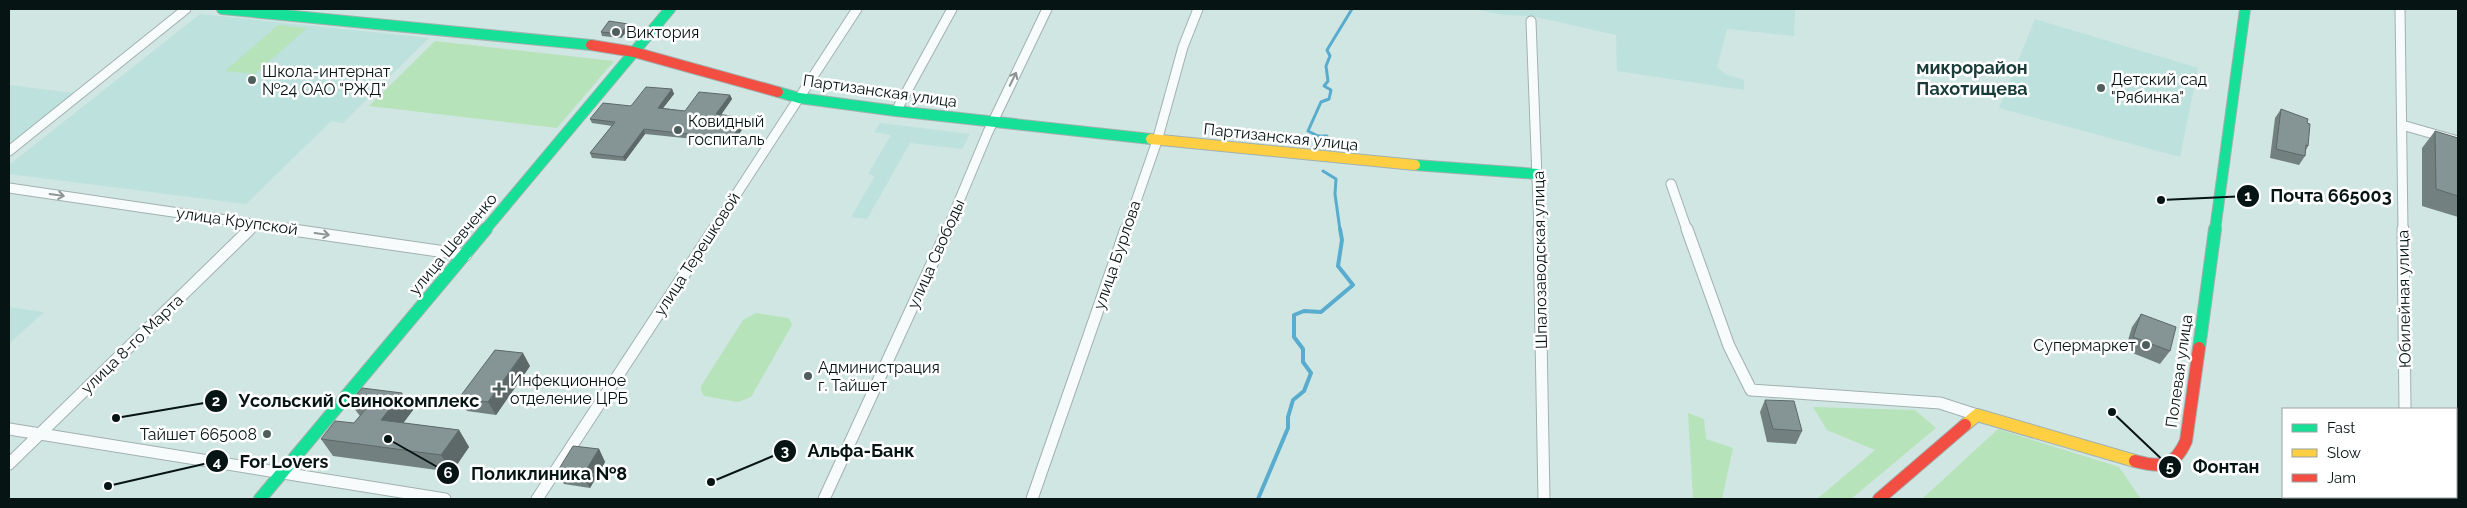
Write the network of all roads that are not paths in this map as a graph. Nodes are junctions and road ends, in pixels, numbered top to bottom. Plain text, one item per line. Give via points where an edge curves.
1 (186, 9) edge
2 (222, 9) edge
3 (670, 9) edge
4 (856, 9) edge
5 (952, 9) edge
6 (1047, 9) edge
7 (1198, 9) edge
8 (2245, 9) edge
9 (2400, 9) edge
10 (262, 10) edge
11 (1531, 21) dead end
12 (634, 52) junction
13 (799, 98) junction
14 (896, 111) junction
15 (992, 123) junction
16 (2402, 125) junction
17 (1156, 141) junction
18 (2458, 141) edge
19 (9, 151) edge
20 (1538, 174) junction
21 (1670, 184) dead end
22 (9, 188) edge
23 (255, 224) junction
24 (466, 255) junction
25 (2405, 408) edge
26 (1976, 415) junction
27 (9, 429) edge
28 (40, 433) junction
29 (9, 464) edge
30 (283, 471) junction
31 (260, 499) edge
32 (445, 499) edge
33 (537, 499) edge
34 (824, 499) edge
35 (1032, 499) edge
36 (1544, 499) edge
37 (1879, 499) edge

1 - 19 street
2 - 10 street, Партизанская улица
3 - 12 street, улица Шевченко
4 - 13 street, улица Терешковой
5 - 14 street
15 -> 6 street, улица Свободы
7 - 17 street, улица Бурлова via 1183,47
8 - 26 street, Полевая улица via 2182,453 2166,466 2155,467
9 - 16 street, Юбилейная улица
10 - 12 street, Партизанская улица
11 - 20 street, Шпалозаводская улица
12 - 13 street, Партизанская улица
12 - 24 street, улица Шевченко
13 - 14 street, Партизанская улица
13 - 33 street, улица Терешковой
14 - 15 street, Партизанская улица
15 - 17 street, Партизанская улица
15 - 34 street, улица Свободы via 941,245
16 - 18 street
16 - 25 street, Юбилейная улица
17 - 20 street, Партизанская улица
17 - 35 street, улица Бурлова
20 - 36 street, Шпалозаводская улица
21 - 26 street via 1730,346 1751,390 1940,403
22 -> 23 street, улица Крупской
23 -> 24 street, улица Крупской
23 - 28 street, улица 8-го Марта
24 - 30 street, улица Шевченко
26 - 37 street
27 - 28 street
28 - 29 street, улица 8-го Марта
28 - 30 street
30 - 31 street, улица Шевченко
30 - 32 street

